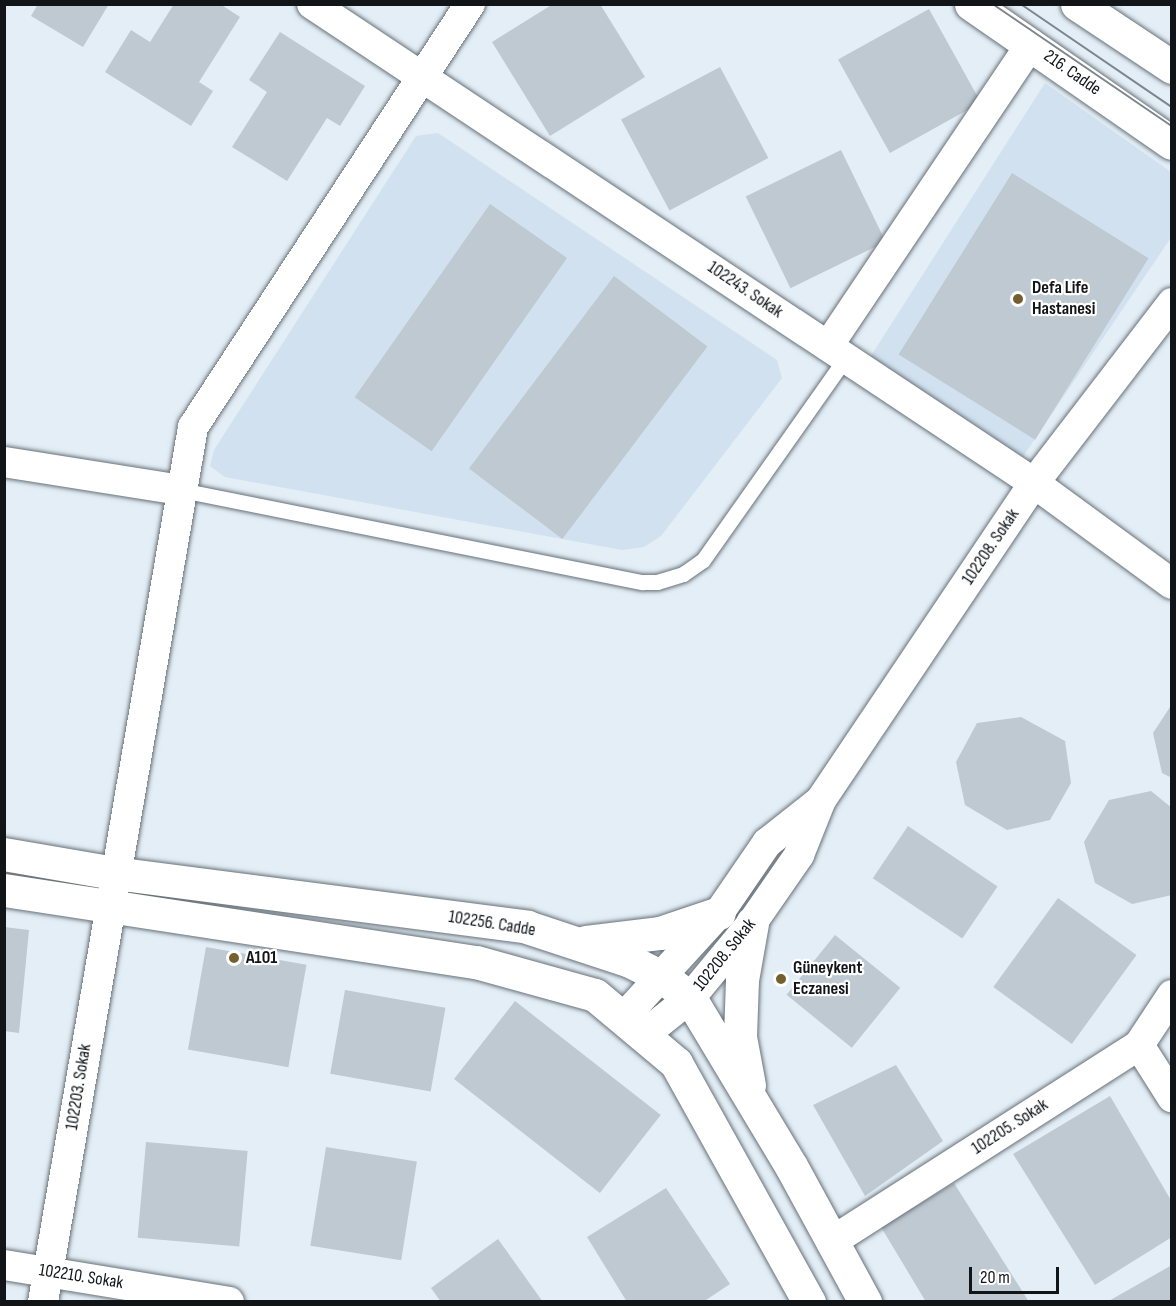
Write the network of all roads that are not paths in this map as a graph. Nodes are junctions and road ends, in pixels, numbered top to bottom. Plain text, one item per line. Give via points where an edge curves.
1 (312, 4) edge
2 (470, 4) edge
3 (971, 4) edge
4 (1077, 4) edge
5 (1031, 45) junction
6 (1172, 67) edge
7 (422, 74) junction
8 (1172, 143) edge
9 (1172, 303) edge
10 (837, 352) junction
11 (4, 462) edge
12 (1034, 483) junction
13 (181, 490) junction
14 (1172, 584) edge
15 (821, 800) junction
16 (4, 854) edge
17 (114, 873) junction
18 (4, 890) edge
19 (108, 908) junction
20 (719, 913) junction
21 (752, 923) junction
22 (576, 943) junction
23 (664, 978) junction
24 (1172, 995) edge
25 (690, 998) junction
26 (634, 1026) junction
27 (1139, 1045) junction
28 (1172, 1097) edge
29 (754, 1107) junction
30 (831, 1242) junction
31 (4, 1265) edge
32 (48, 1272) junction
33 (43, 1302) edge
34 (229, 1302) edge
35 (809, 1302) edge
36 (865, 1302) edge

1 - 7 street, 102243. Sokak
2 - 7 street, 102203. Sokak
3 - 5 street, 216. Cadde
4 - 6 street
5 - 8 street, 216. Cadde
5 - 10 street
7 - 10 street, 102243. Sokak
7 - 13 street, 102203. Sokak via 193,427
9 - 12 street, 102208. Sokak
10 - 12 street, 102243. Sokak
10 - 13 lane via 703,560 683,574 657,582
11 - 13 street
12 - 14 street, 102243. Sokak
12 - 15 street, 102208. Sokak
13 - 17 street, 102203. Sokak
15 - 20 street, 102208. Sokak via 767,843
15 - 21 street, 102208. Sokak via 799,855
16 - 17 street, 102256. Cadde
17 - 19 street, 102203. Sokak
17 - 22 street, 102256. Cadde via 527,927
18 - 19 street
19 - 26 street via 476,962 595,995
19 - 32 street, 102203. Sokak
20 - 22 street via 660,933
20 - 23 street, 102208. Sokak
21 - 25 street, 102208. Sokak
21 - 29 street via 742,980 740,1037
22 - 23 street, 102256. Cadde via 630,961
23 - 25 street, 102256. Cadde
23 - 26 street, 102208. Sokak
24 - 27 street, 102205. Sokak
25 - 26 street, 102208. Sokak
25 - 29 street, 102256. Cadde
26 - 35 street via 676,1063
27 - 28 street
27 - 30 street, 102205. Sokak
29 - 30 street, 102256. Cadde
30 - 36 street, 102256. Cadde
31 - 32 street, 102210. Sokak
32 - 33 street, 102203. Sokak
32 - 34 street, 102210. Sokak

